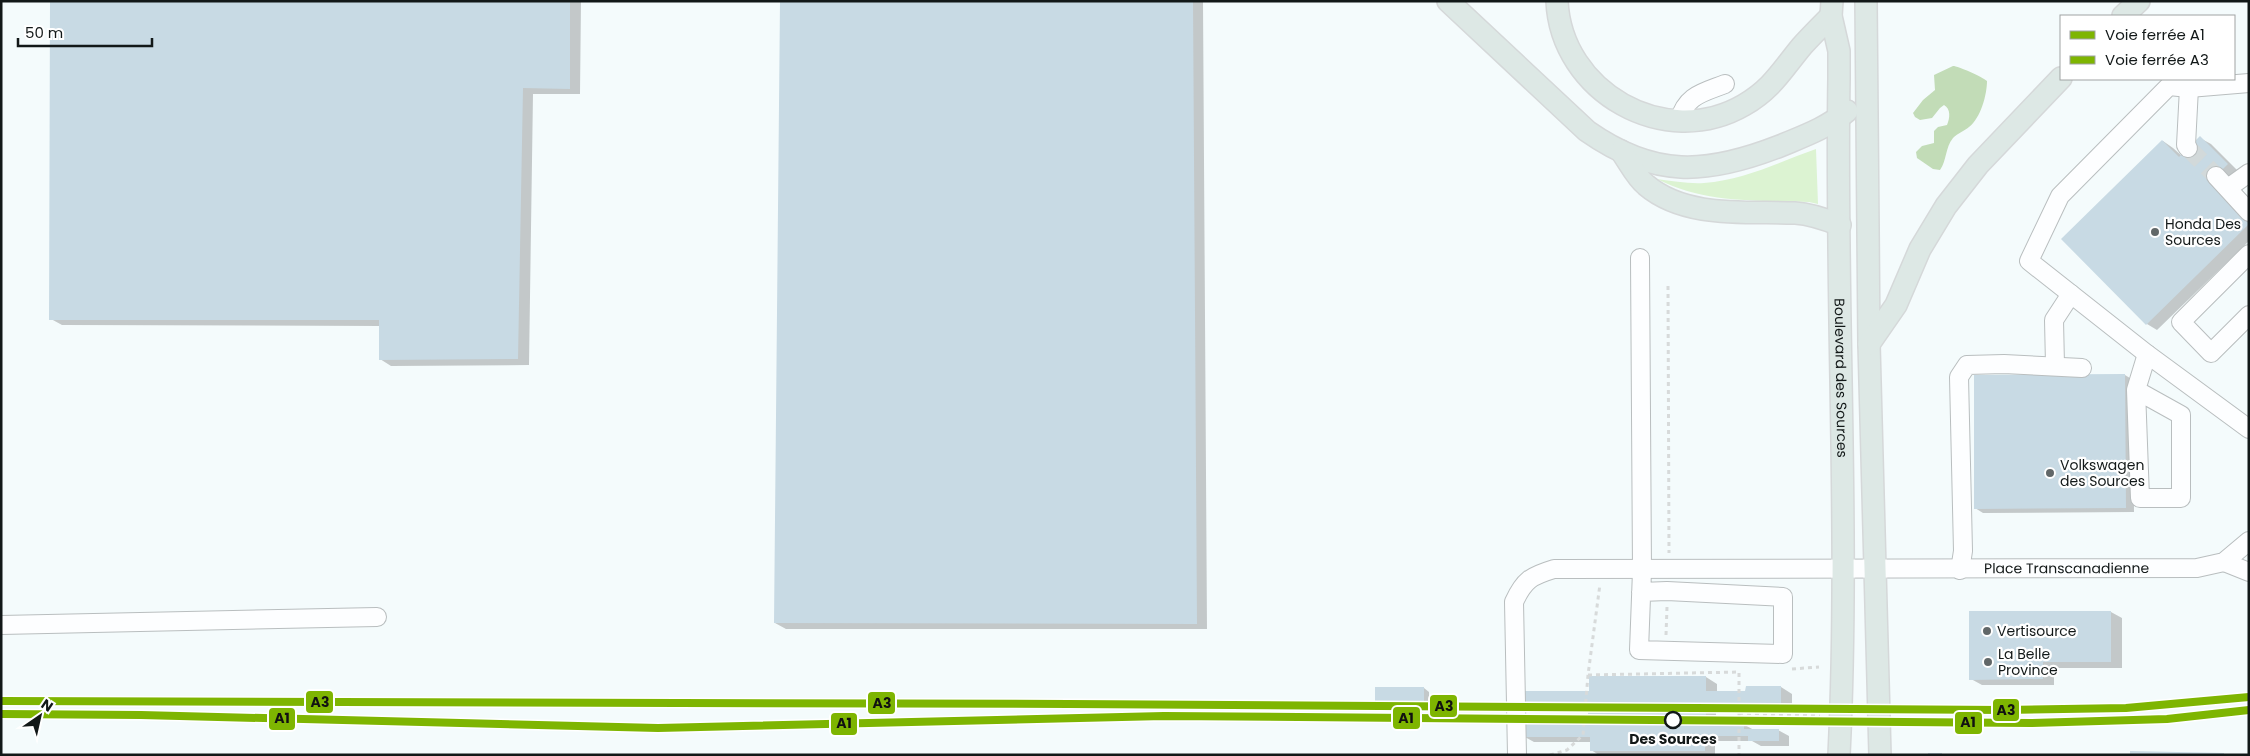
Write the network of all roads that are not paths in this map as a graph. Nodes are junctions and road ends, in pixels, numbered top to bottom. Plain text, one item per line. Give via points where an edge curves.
1 (1448, 1) edge
2 (1557, 1) edge
3 (1866, 1) edge
4 (2139, 1) edge
5 (1831, 8) edge
6 (2124, 15) edge
7 (2060, 79) edge
8 (2191, 83) edge
9 (2249, 83) edge
10 (1725, 84) dead end
11 (1866, 94) junction
12 (1839, 118) junction
13 (1679, 121) junction
14 (2188, 148) tunnel mouth
15 (1621, 151) junction
16 (2249, 173) edge
17 (2249, 212) edge
18 (1840, 225) junction
19 (2249, 254) edge
20 (1640, 258) dead end
21 (2071, 294) junction
22 (2249, 315) edge
23 (1869, 344) junction
24 (2147, 354) junction
25 (2055, 365) junction
26 (2082, 368) dead end
27 (2136, 390) junction
28 (2249, 429) edge
29 (2249, 541) edge
30 (2224, 562) junction
31 (1842, 570) junction
32 (1874, 570) junction
33 (1960, 570) junction
34 (1642, 571) junction
35 (2249, 572) edge
36 (1641, 592) junction
37 (377, 617) dead end
38 (1, 625) edge
39 (1517, 755) edge
40 (1839, 755) edge
41 (1880, 755) edge

1 - 15 main road via 1577,123
2 - 13 main road via 1565,41 1597,87 1628,109
3 - 11 main road, Boulevard des Sources
4 - 6 main road
5 - 12 main road, Boulevard des Sources via 1839,51
5 - 13 main road via 1780,76 1757,97 1712,119
7 - 23 main road via 1978,165 1946,206 1920,249 1896,305
8 - 9 street
8 - 14 street
8 - 21 street via 2169,86 2060,196 2029,261
10 - 13 street via 1690,100 1682,109
11 - 12 main road
11 - 23 main road, Boulevard des Sources
12 - 15 main road via 1810,134 1722,165 1665,166
12 - 18 main road, Boulevard des Sources
15 - 18 main road via 1645,184 1683,203 1704,210 1726,212 1796,213
16 - 17 street via 2222,182
18 - 31 main road, Boulevard des Sources
19 - 22 street via 2181,322 2211,353
20 - 34 street
21 - 24 street
21 - 25 street via 2054,320
23 - 32 main road, Boulevard des Sources
24 - 27 street
24 - 28 street
25 - 26 street
25 - 33 street via 1967,365 1959,377 1963,551
27 - 27 street via 2140,498 2181,498 2181,415
29 - 30 street, Place Transcanadienne
30 - 33 street, Place Transcanadienne via 2197,568
30 - 35 street
31 - 32 street, Place Transcanadienne
31 - 34 street, Place Transcanadienne
31 - 40 main road, Boulevard des Sources
32 - 33 street, Place Transcanadienne
32 - 41 main road, Boulevard des Sources
34 - 36 street
34 - 39 street, Place Transcanadienne via 1554,570 1534,575 1521,587 1514,602
36 - 36 street via 1783,597 1783,654 1639,650
37 - 38 street

